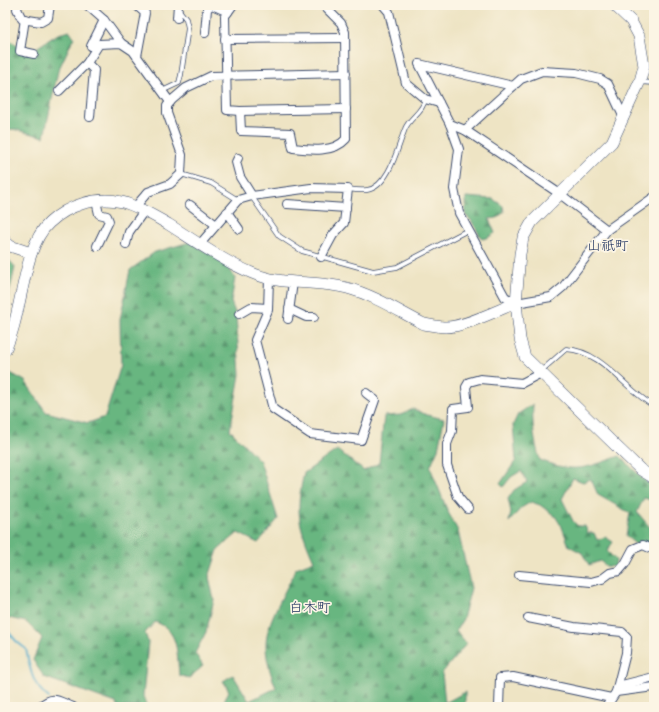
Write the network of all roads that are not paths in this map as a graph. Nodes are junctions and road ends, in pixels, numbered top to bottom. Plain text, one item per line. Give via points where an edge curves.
1 (18, 5) edge
2 (50, 5) edge
3 (87, 5) edge
4 (136, 5) edge
5 (212, 5) edge
6 (233, 5) edge
7 (312, 5) edge
8 (383, 5) edge
9 (614, 5) edge
10 (178, 7) edge
11 (228, 12) junction
12 (177, 18) dead end
13 (25, 19) junction
14 (104, 20) junction
15 (205, 33) dead end
16 (345, 38) junction
17 (225, 39) junction
18 (121, 43) junction
19 (91, 46) dead end
20 (34, 54) dead end
21 (137, 56) junction
22 (87, 63) junction
23 (346, 73) junction
24 (227, 75) junction
25 (640, 82) junction
26 (654, 83) edge
27 (513, 86) junction
28 (59, 91) dead end
29 (162, 91) junction
30 (425, 100) junction
31 (170, 102) junction
32 (439, 103) junction
33 (346, 109) junction
34 (240, 111) junction
35 (90, 117) dead end
36 (624, 118) junction
37 (450, 124) junction
38 (465, 130) junction
39 (238, 158) dead end
40 (182, 174) junction
41 (348, 189) junction
42 (560, 194) junction
43 (252, 196) junction
44 (654, 197) edge
45 (238, 200) junction
46 (96, 201) junction
47 (287, 204) dead end
48 (190, 205) dead end
49 (346, 208) junction
50 (140, 209) junction
51 (227, 212) junction
52 (216, 225) junction
53 (239, 228) dead end
54 (468, 230) junction
55 (607, 230) junction
56 (5, 241) edge
57 (126, 244) dead end
58 (200, 244) junction
59 (96, 246) dead end
60 (31, 253) junction
61 (321, 257) junction
62 (269, 278) junction
63 (293, 282) junction
64 (516, 303) junction
65 (268, 308) junction
66 (290, 309) junction
67 (239, 314) dead end
68 (314, 317) dead end
69 (288, 319) dead end
70 (5, 350) edge
71 (541, 372) junction
72 (366, 394) dead end
73 (654, 406) edge
74 (654, 478) edge
75 (468, 509) dead end
76 (654, 550) edge
77 (519, 575) dead end
78 (528, 618) dead end
79 (654, 677) edge
80 (654, 687) edge
81 (615, 692) junction
82 (39, 707) edge
83 (73, 707) edge
84 (499, 707) edge
85 (606, 707) edge

1 - 13 street via 17,10 22,19
2 - 13 street via 48,18 41,22
3 - 14 street
4 - 21 street via 145,13
5 - 11 street
5 - 15 street via 207,9
6 - 11 street
7 - 16 street via 323,5 342,23
8 - 30 street via 388,12 406,84
9 - 25 street via 630,21 639,36 644,66
10 - 12 street
10 - 29 lane via 186,19 188,28 181,75 179,83
11 - 17 street via 225,16
13 - 20 street via 20,51
14 - 18 street
14 - 19 street
16 - 17 street
16 - 23 street
17 - 24 street
18 - 21 street
18 - 22 street via 99,44
21 - 29 street
22 - 28 street
22 - 35 street via 94,70
23 - 24 street
23 - 33 street
24 - 31 street via 204,79 186,88
24 - 34 street via 227,110
25 - 26 lane
25 - 36 street
27 - 32 street via 419,64
27 - 36 street via 521,78 542,71 576,73 600,79 608,84
27 - 38 street
29 - 31 street
30 - 32 street
30 - 41 lane via 424,105 405,129 389,171 368,190
31 - 40 street via 167,113 182,155
32 - 37 street
33 - 34 street
33 - 34 street via 346,139 333,149 293,148 290,133 241,131
36 - 42 street via 612,142
37 - 38 street
37 - 54 street via 459,149 454,189 458,213
38 - 42 street
39 - 43 street via 236,162 240,177
40 - 45 lane via 211,183
40 - 50 street via 170,184 148,192
41 - 43 street via 311,188
41 - 49 street
42 - 55 street
42 - 64 street via 532,222 523,238
43 - 45 street
43 - 61 lane via 279,236 302,251
44 - 55 street
45 - 51 street
46 - 50 street via 112,200
46 - 59 street via 99,214 107,216 109,221
46 - 60 street via 80,204 52,220 38,237
47 - 49 street
48 - 52 street
49 - 61 street via 344,223 333,235
50 - 57 street
50 - 58 street
51 - 52 street
51 - 53 street
52 - 58 street
54 - 61 lane via 397,267 373,270
54 - 64 street via 505,297
55 - 64 street via 563,287 551,297
56 - 60 street via 10,246
58 - 62 street via 252,273
60 - 70 street via 12,335
62 - 63 street
62 - 65 street
63 - 64 street via 347,288 424,324 434,326 447,327
63 - 66 street
64 - 71 street via 520,339 525,356
65 - 67 street via 251,307
65 - 72 street via 255,340 272,409 310,434 361,440 375,400
66 - 68 street via 306,317
66 - 69 street
71 - 73 lane via 566,349 575,350 599,361
71 - 74 street via 641,470
71 - 75 street via 522,383 480,379 469,382 466,387 468,407 453,409 447,465 458,497
76 - 77 street via 643,545 634,549 619,571 591,582
78 - 81 street via 574,627 622,632 627,637 628,645
79 - 81 street
80 - 81 street
81 - 84 street via 513,677 500,678
81 - 85 street
82 - 83 street via 57,699

